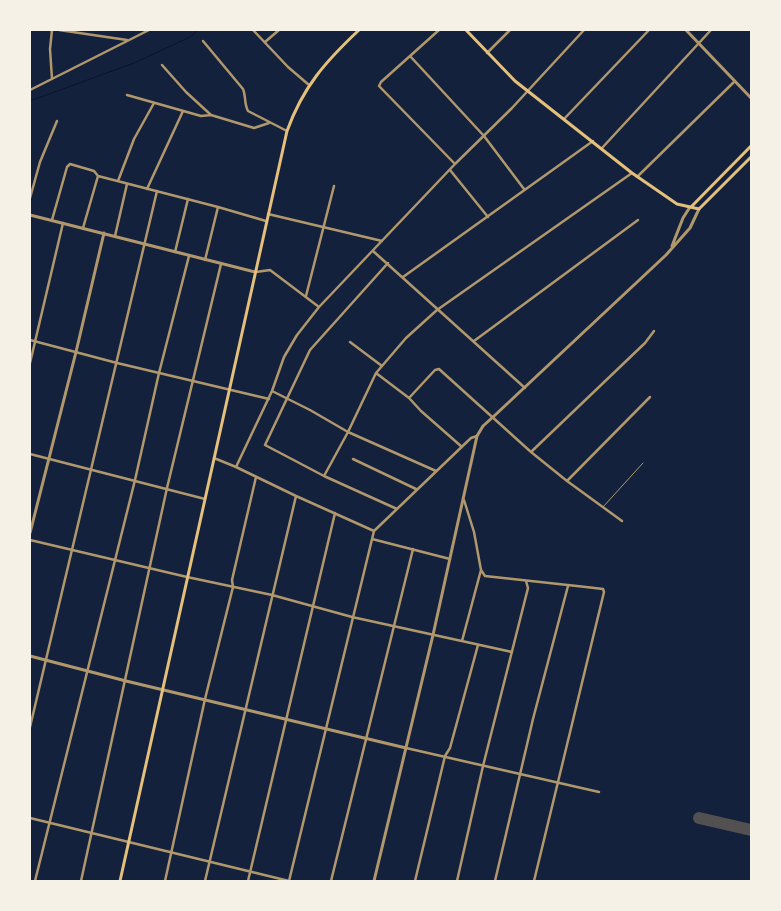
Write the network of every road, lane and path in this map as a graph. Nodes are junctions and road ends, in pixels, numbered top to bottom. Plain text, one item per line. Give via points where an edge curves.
1 (52, 30) edge
2 (60, 30) edge
3 (149, 30) edge
4 (253, 30) edge
5 (279, 30) edge
6 (359, 30) edge
7 (439, 30) edge
8 (466, 30) edge
9 (510, 30) edge
10 (584, 30) edge
11 (649, 30) edge
12 (686, 30) edge
13 (711, 30) edge
14 (129, 40) junction
15 (203, 41) dead end
16 (266, 42) junction
17 (699, 43) junction
18 (487, 53) junction
19 (410, 56) junction
20 (162, 65) dead end
21 (52, 79) junction
22 (735, 81) junction
23 (309, 85) junction
24 (30, 90) edge
25 (528, 92) junction
26 (127, 95) dead end
27 (751, 98) edge
28 (154, 103) junction
29 (184, 111) junction
30 (211, 115) junction
31 (564, 119) junction
32 (57, 121) dead end
33 (269, 123) junction
34 (286, 131) junction
35 (484, 136) junction
36 (592, 141) junction
37 (751, 146) edge
38 (602, 148) junction
39 (751, 157) edge
40 (455, 164) junction
41 (450, 170) junction
42 (632, 173) junction
43 (98, 176) junction
44 (637, 177) junction
45 (118, 181) junction
46 (127, 184) junction
47 (334, 186) dead end
48 (147, 189) junction
49 (524, 189) junction
50 (158, 191) junction
51 (30, 198) edge
52 (188, 199) junction
53 (218, 206) junction
54 (690, 207) junction
55 (699, 209) junction
56 (268, 214) junction
57 (30, 215) edge
58 (488, 217) junction
59 (52, 220) junction
60 (638, 220) dead end
61 (266, 221) junction
62 (63, 223) junction
63 (83, 228) junction
64 (324, 228) junction
65 (104, 233) junction
66 (115, 236) junction
67 (382, 241) junction
68 (145, 244) junction
69 (671, 249) junction
70 (373, 251) junction
71 (175, 252) junction
72 (189, 256) junction
73 (204, 260) junction
74 (388, 263) junction
75 (220, 264) junction
76 (256, 272) junction
77 (403, 277) junction
78 (306, 296) junction
79 (319, 307) junction
80 (437, 310) junction
81 (654, 331) dead end
82 (30, 340) edge
83 (474, 340) junction
84 (35, 341) junction
85 (350, 342) dead end
86 (76, 352) junction
87 (30, 363) edge
88 (117, 363) junction
89 (382, 366) junction
90 (159, 373) junction
91 (376, 374) junction
92 (192, 381) junction
93 (525, 388) junction
94 (229, 390) junction
95 (272, 391) junction
96 (650, 397) dead end
97 (287, 398) junction
98 (409, 398) junction
99 (269, 399) junction
100 (493, 417) junction
101 (348, 432) junction
102 (478, 436) junction
103 (462, 447) junction
104 (531, 452) junction
105 (30, 454) edge
106 (214, 458) junction
107 (49, 459) junction
108 (353, 459) dead end
109 (643, 463) dead end
110 (236, 467) junction
111 (91, 469) junction
112 (436, 471) junction
113 (324, 476) junction
114 (256, 477) junction
115 (135, 480) junction
116 (567, 481) junction
117 (167, 488) junction
118 (416, 489) junction
119 (296, 496) junction
120 (205, 499) junction
121 (464, 499) junction
122 (602, 508) junction
123 (397, 509) junction
124 (334, 513) junction
125 (622, 521) dead end
126 (374, 531) junction
127 (30, 533) edge
128 (372, 539) junction
129 (30, 540) edge
130 (413, 549) junction
131 (72, 550) junction
132 (450, 559) junction
133 (115, 561) junction
134 (150, 569) junction
135 (481, 570) junction
136 (187, 577) junction
137 (526, 581) junction
138 (568, 586) junction
139 (233, 587) junction
140 (272, 595) junction
141 (313, 606) junction
142 (352, 617) junction
143 (393, 625) junction
144 (433, 635) junction
145 (462, 641) junction
146 (478, 645) junction
147 (512, 652) junction
148 (30, 656) edge
149 (46, 660) junction
150 (86, 671) junction
151 (126, 681) junction
152 (162, 689) junction
153 (205, 699) junction
154 (244, 709) junction
155 (286, 719) junction
156 (30, 727) edge
157 (326, 728) junction
158 (366, 738) junction
159 (406, 748) junction
160 (445, 756) junction
161 (483, 766) junction
162 (520, 774) junction
163 (559, 783) junction
164 (599, 792) dead end
165 (30, 818) edge
166 (50, 823) junction
167 (92, 833) junction
168 (130, 842) junction
169 (170, 852) junction
170 (209, 861) junction
171 (250, 871) junction
172 (35, 881) edge
173 (81, 881) edge
174 (120, 881) edge
175 (165, 881) edge
176 (205, 881) edge
177 (248, 881) edge
178 (289, 881) edge
179 (331, 881) edge
180 (374, 881) edge
181 (415, 881) edge
182 (457, 881) edge
183 (495, 881) edge
184 (534, 881) edge

1 - 21 street
2 - 14 street
3 - 14 street
4 - 16 street
5 - 16 street
6 - 23 main road via 330,57
7 - 19 street
8 - 18 main road
9 - 18 street
10 - 25 street
11 - 31 street
12 - 17 street
13 - 17 street
14 - 21 street
15 - 33 street via 244,89 248,111
16 - 23 street
17 - 22 street
17 - 38 street
18 - 25 main road
19 - 35 street
19 - 40 street via 381,82 380,87
20 - 30 street
21 - 24 street
22 - 27 street
22 - 44 street
23 - 34 main road
25 - 31 main road
25 - 35 street
26 - 28 street
28 - 29 street
28 - 45 street via 134,140
29 - 30 street
29 - 48 street
30 - 33 street via 254,128
31 - 36 main road
32 - 51 street via 42,156
33 - 34 street
34 - 56 main road
35 - 40 street
35 - 49 street
36 - 38 main road
36 - 49 street
37 - 54 main road
38 - 42 main road
39 - 55 main road
40 - 41 street
41 - 58 street
41 - 67 street
42 - 44 main road
42 - 80 street
43 - 45 street
43 - 59 street via 94,170 68,165
43 - 63 street
44 - 54 main road via 673,201
45 - 46 street
46 - 48 street
46 - 66 street
47 - 64 street
48 - 50 street
49 - 58 street
50 - 52 street
50 - 68 street
52 - 53 street
52 - 71 street
53 - 61 street
53 - 73 street
54 - 55 main road
54 - 69 street
55 - 69 street via 690,228
56 - 61 main road
56 - 64 street
57 - 59 street
58 - 77 street
59 - 62 street
60 - 83 street
61 - 76 main road
62 - 63 street
62 - 84 street
63 - 65 street
64 - 67 street
64 - 78 street
65 - 66 street
65 - 86 street
66 - 68 street
67 - 70 street
68 - 71 street
68 - 88 street
69 - 93 street
70 - 74 street
70 - 79 street
71 - 72 street
72 - 73 street
72 - 90 street
73 - 75 street
74 - 77 street
74 - 97 street via 315,343
75 - 76 street
75 - 92 street
76 - 78 street via 270,270
76 - 94 main road
77 - 80 street
78 - 79 street
79 - 95 street via 284,357
80 - 83 street
80 - 89 street
81 - 104 street
82 - 84 street
83 - 93 street
84 - 86 street
84 - 87 street
85 - 89 street
86 - 88 street
86 - 107 street
88 - 90 street
88 - 111 street
89 - 91 street
90 - 92 street
90 - 115 street
91 - 98 street
91 - 101 street
92 - 94 street
92 - 117 street
93 - 100 street
94 - 99 street
94 - 106 main road
95 - 97 street
95 - 99 street
96 - 116 street
97 - 101 street
97 - 113 street via 266,447
98 - 100 street via 439,369
98 - 103 street
99 - 110 street
100 - 102 street
100 - 104 street
101 - 112 street
101 - 113 street
102 - 103 street
102 - 121 street
103 - 112 street
104 - 116 street
105 - 107 street
106 - 110 street
106 - 120 main road
107 - 111 street
107 - 127 street
108 - 118 street
109 - 122 lane
110 - 114 street
111 - 115 street
111 - 131 street
112 - 118 street
113 - 123 street
114 - 119 street
114 - 139 street
115 - 117 street
115 - 133 street
116 - 122 street
117 - 120 street
117 - 134 street
118 - 123 street
119 - 124 street
119 - 140 street
120 - 136 main road
121 - 132 street
121 - 135 street
122 - 125 street
123 - 126 street
124 - 126 street
124 - 141 street
126 - 128 street
128 - 130 street
128 - 142 street
129 - 131 street
130 - 132 street
130 - 143 street
131 - 133 street
131 - 149 street
132 - 144 street
133 - 134 street
133 - 150 street
134 - 136 street
134 - 151 street
135 - 137 street via 489,577
135 - 145 street
136 - 139 street
136 - 152 main road
137 - 138 street
137 - 147 street via 528,588
138 - 162 street
138 - 163 street via 603,589 604,592
139 - 140 street
139 - 153 street
140 - 141 street
140 - 154 street
141 - 142 street
141 - 155 street
142 - 143 street
142 - 157 street
143 - 144 street
143 - 158 street
144 - 145 street
144 - 159 street
145 - 146 street
146 - 147 street
146 - 160 street via 450,748
147 - 161 street
148 - 149 street
149 - 150 street
149 - 156 street
150 - 151 street
150 - 166 street
151 - 152 street
151 - 167 street
152 - 153 street
152 - 168 main road
153 - 154 street
153 - 169 street
154 - 155 street
154 - 170 street
155 - 157 street
155 - 171 street
157 - 158 street
157 - 178 street
158 - 159 street
158 - 179 street
159 - 160 street
159 - 180 street
160 - 161 street
160 - 181 street
161 - 162 street
161 - 182 street
162 - 163 street
162 - 183 street
163 - 164 street
163 - 184 street
165 - 166 street
166 - 167 street
166 - 172 street
167 - 168 street
167 - 173 street
168 - 169 street
168 - 174 main road
169 - 170 street
169 - 175 street
170 - 171 street
170 - 176 street
171 - 177 street
171 - 178 street

